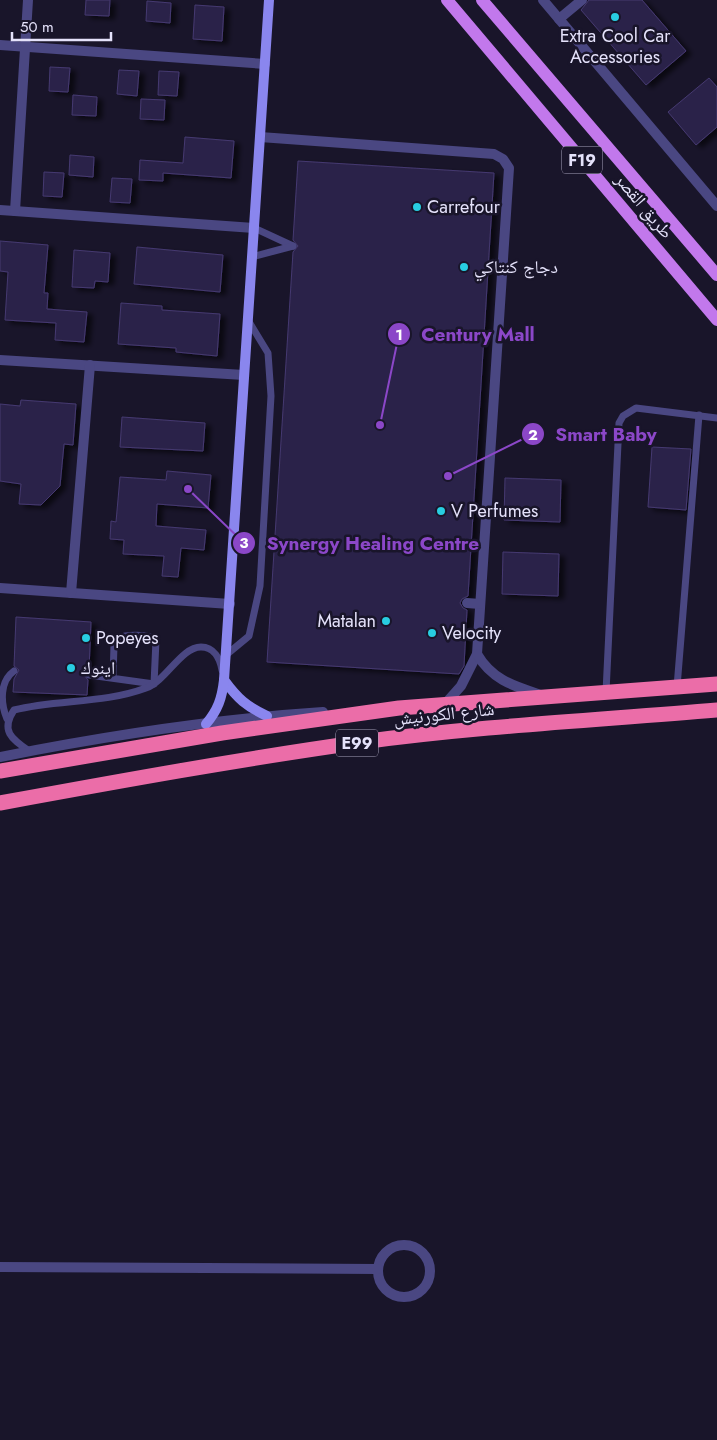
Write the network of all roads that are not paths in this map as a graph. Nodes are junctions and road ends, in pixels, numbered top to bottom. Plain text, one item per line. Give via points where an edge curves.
1 (28, 0) edge
2 (269, 0) edge
3 (447, 0) edge
4 (482, 0) edge
5 (543, 0) edge
6 (582, 0) edge
7 (559, 19) junction
8 (0, 45) edge
9 (25, 47) junction
10 (265, 64) junction
11 (260, 137) junction
12 (717, 206) edge
13 (0, 210) edge
14 (15, 211) junction
15 (254, 228) junction
16 (252, 257) junction
17 (717, 275) edge
18 (248, 320) junction
19 (717, 320) edge
20 (0, 360) edge
21 (90, 365) junction
22 (244, 375) junction
23 (699, 415) junction
24 (717, 418) edge
25 (0, 588) edge
26 (71, 593) junction
27 (468, 603) dead end
28 (230, 604) junction
29 (480, 604) junction
30 (477, 654) junction
31 (226, 656) junction
32 (14, 671) dead end
33 (89, 675) dead end
34 (114, 678) junction
35 (224, 680) junction
36 (154, 684) junction
37 (717, 684) edge
38 (678, 687) junction
39 (606, 692) junction
40 (546, 696) junction
41 (445, 704) junction
42 (399, 708) junction
43 (717, 710) edge
44 (267, 716) junction
45 (8, 718) junction
46 (206, 724) junction
47 (29, 751) junction
48 (0, 757) edge
49 (0, 771) edge
50 (0, 803) edge
51 (0, 1267) edge
52 (378, 1269) junction

1 - 9 street
2 - 10 street
3 - 19 main road, طريق القصر / F19
4 - 17 main road, طريق القصر / F19
5 - 7 street
6 - 7 street
7 - 12 street
8 - 9 street
9 - 10 street
9 - 14 street
10 - 11 street
11 - 15 street
11 - 29 street via 494,154 509,168
13 - 14 street
14 - 15 street
15 - 16 street
15 - 16 lane via 293,246
16 - 18 street
18 - 22 street
18 - 31 lane via 268,353 271,396 260,586 249,636
20 - 21 street
21 - 22 street
21 - 26 street
22 - 28 street
23 - 24 lane
23 - 38 lane
23 - 39 lane via 636,408 623,416 619,423
25 - 26 street
26 - 28 street
27 - 29 street
28 - 31 street
29 - 30 street
30 - 40 street via 499,680
30 - 41 street via 461,686
31 - 35 street
32 - 45 lane via 5,677 0,689 1,704
33 - 34 lane
34 - 36 lane
34 - 36 lane via 114,645 118,638 126,635 152,637 157,642
35 - 36 lane via 216,654 208,648 198,647
35 - 44 street via 248,707
35 - 46 street via 222,698
36 - 45 lane via 104,699 14,710
37 - 38 highway, شارع الكورنيش / E99
38 - 39 highway, شارع الكورنيش / E99
39 - 40 highway, شارع الكورنيش / E99
40 - 41 highway, شارع الكورنيش / E99
41 - 42 highway, شارع الكورنيش / E99
42 - 44 street
42 - 49 highway, شارع الكورنيش / E99 via 222,733
43 - 50 highway, شارع الكورنيش / E99 via 500,727 363,742 191,768
44 - 46 street
45 - 47 lane via 6,729 11,738
46 - 47 street
47 - 48 street
51 - 52 street
52 - 52 street via 379,1280 395,1296 417,1294 430,1276 430,1265 425,1255 406,1244 386,1251

